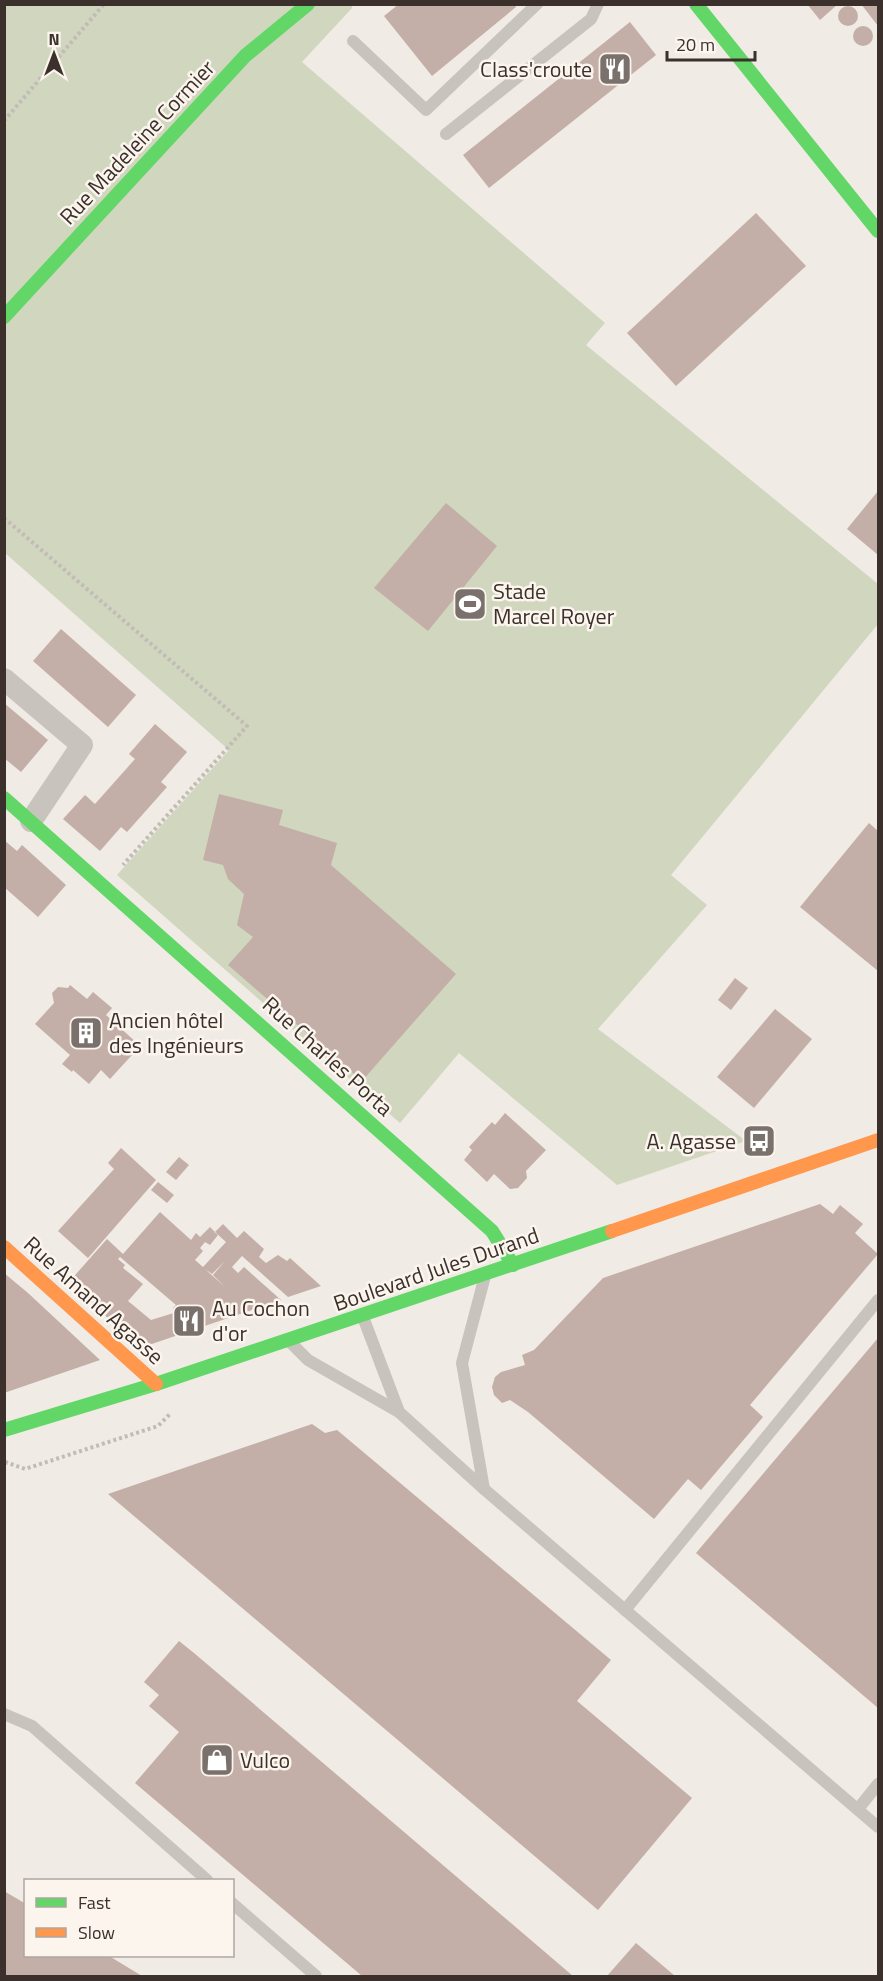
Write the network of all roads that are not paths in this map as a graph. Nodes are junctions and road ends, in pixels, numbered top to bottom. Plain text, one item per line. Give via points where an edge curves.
1 (308, 4) edge
2 (537, 4) edge
3 (598, 4) edge
4 (696, 4) edge
5 (353, 41) dead end
6 (446, 134) dead end
7 (879, 231) edge
8 (4, 317) edge
9 (4, 679) edge
10 (4, 798) edge
11 (31, 821) junction
12 (879, 1140) edge
13 (4, 1247) edge
14 (513, 1265) junction
15 (485, 1274) junction
16 (879, 1300) edge
17 (362, 1316) junction
18 (288, 1340) junction
19 (156, 1384) junction
20 (399, 1412) junction
21 (4, 1430) edge
22 (484, 1489) junction
23 (626, 1610) junction
24 (4, 1714) edge
25 (879, 1784) edge
26 (858, 1809) junction
27 (879, 1827) edge
28 (205, 1879) edge
29 (234, 1905) edge
30 (316, 1977) edge

1 - 8 street, Rue Madeleine Cormier via 244,56
2 - 5 lane via 426,110
3 - 6 lane via 591,19
4 - 7 street
9 - 11 street via 82,745
10 - 11 street, Rue Charles Porta
11 - 14 street, Rue Charles Porta via 492,1231
12 - 14 street, Boulevard Jules Durand
13 - 19 street, Rue Amand Agasse
14 - 15 street, Boulevard Jules Durand
15 - 17 street, Boulevard Jules Durand
15 - 22 lane via 462,1363
16 - 23 lane
17 - 18 street, Boulevard Jules Durand
17 - 20 lane
18 - 19 street, Boulevard Jules Durand
18 - 20 lane via 308,1360
19 - 21 street, Boulevard Jules Durand
20 - 22 lane
22 - 23 lane
23 - 26 lane
24 - 28 lane via 32,1726
25 - 26 lane
26 - 27 lane
29 - 30 lane

